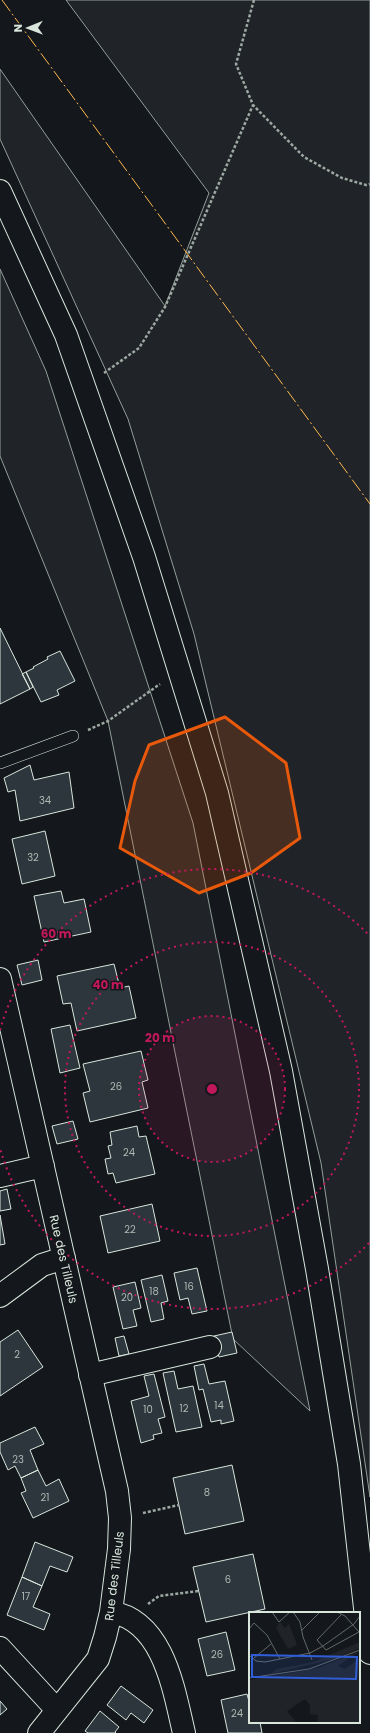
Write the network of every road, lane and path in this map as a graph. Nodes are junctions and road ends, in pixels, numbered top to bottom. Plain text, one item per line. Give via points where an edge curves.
1 (254, 0) edge
2 (253, 105) junction
3 (370, 184) edge
4 (0, 191) edge
5 (84, 388) junction
6 (179, 670) junction
7 (73, 736) joint
8 (0, 763) edge
9 (0, 979) edge
10 (43, 1166) junction
11 (0, 1176) edge
12 (64, 1258) junction
13 (0, 1296) edge
14 (210, 1347) dead end
15 (90, 1375) junction
16 (179, 1505) dead end
17 (120, 1518) junction
18 (199, 1591) dead end
19 (120, 1616) junction
20 (0, 1648) edge
21 (370, 1653) edge
22 (57, 1710) junction
23 (39, 1733) edge
24 (184, 1733) edge

1 - 2 path via 236,64
2 - 3 path via 304,157 342,178
2 - 5 path via 165,307 139,348
4 - 5 main road via 66,335
5 - 6 main road via 144,557
6 - 7 path via 108,721
6 - 21 main road via 217,793 281,1071 317,1269 348,1464
7 - 8 lane
9 - 10 main road, Rue des Tilleuls
10 - 11 main road
10 - 12 main road, Rue des Tilleuls
12 - 13 main road via 42,1265
12 - 15 main road, Rue des Tilleuls
14 - 15 main road
15 - 17 main road, Rue des Tilleuls via 117,1491
16 - 17 path
17 - 19 main road, Rue des Tilleuls
18 - 19 path via 159,1596
19 - 22 main road, Rue des Tilleuls via 98,1659
19 - 24 main road via 148,1634 163,1656
20 - 22 main road
22 - 23 main road, Rue des Tilleuls

